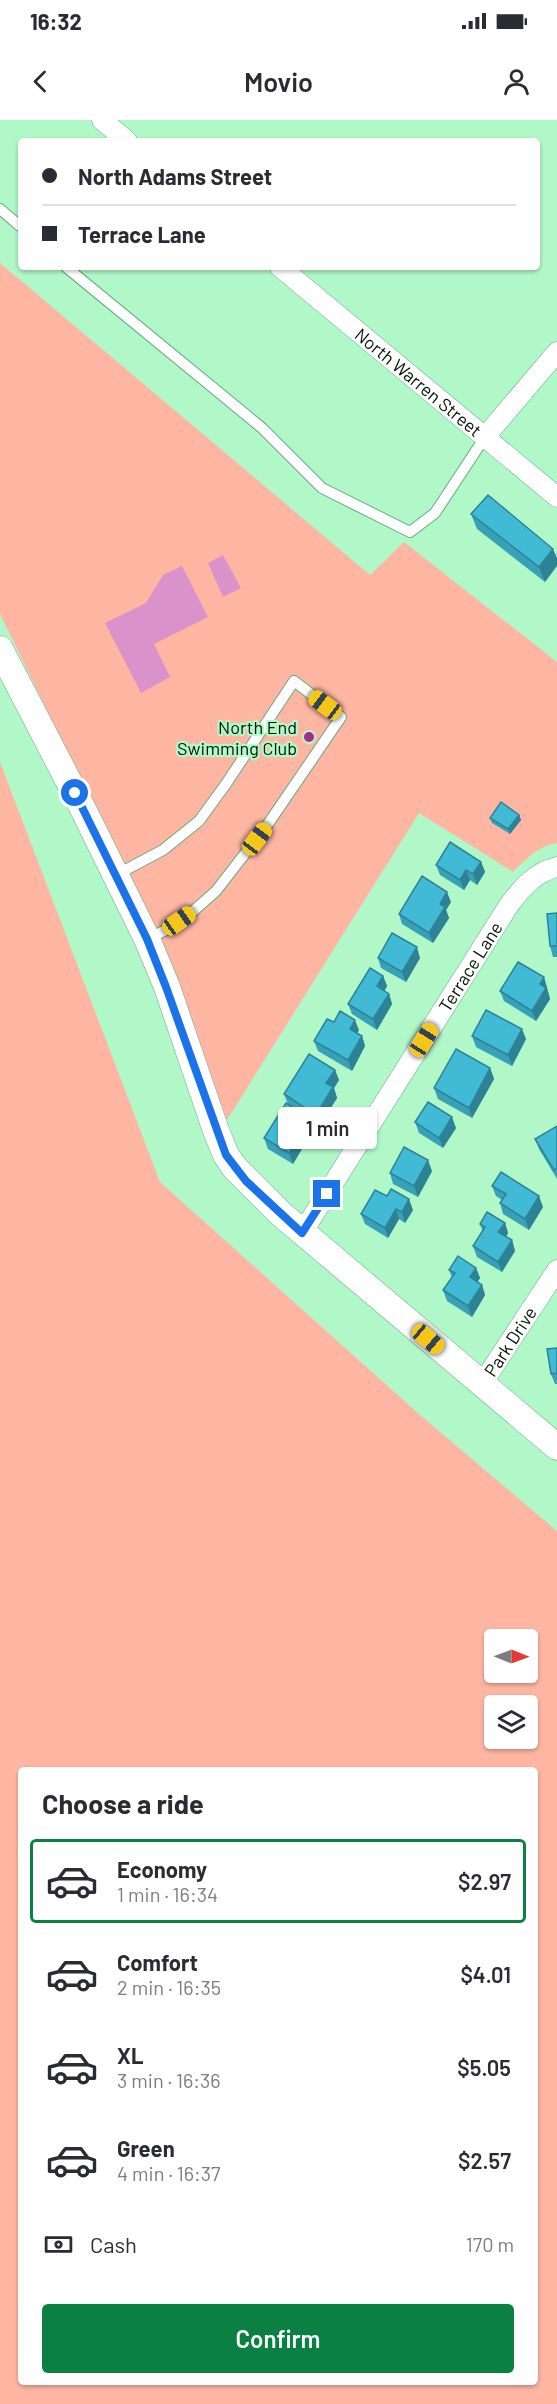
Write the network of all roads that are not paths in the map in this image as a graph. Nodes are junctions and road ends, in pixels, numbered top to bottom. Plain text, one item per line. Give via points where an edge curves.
1 (102, 120) edge
2 (123, 138) edge
3 (0, 209) edge
4 (18, 225) edge
5 (70, 270) edge
6 (284, 270) edge
7 (557, 352) edge
8 (485, 437) junction
9 (557, 497) edge
10 (0, 650) edge
11 (557, 867) edge
12 (116, 875) junction
13 (147, 939) junction
14 (302, 1233) junction
15 (557, 1270) edge
16 (482, 1384) junction
17 (557, 1447) edge

1 - 2 street
3 - 4 lane
5 - 8 lane via 262,428 322,488 410,532 435,513
6 - 8 street, North Warren Street
7 - 8 street
8 - 9 street, North Warren Street
10 - 12 street
11 - 14 street, Terrace Lane via 535,877 509,905
12 - 13 street
12 - 13 lane via 163,850 199,821 294,681 341,717 268,824 216,891 166,930
13 - 14 street via 226,1155 246,1181
14 - 16 street
15 - 16 street, Park Drive
16 - 17 street

